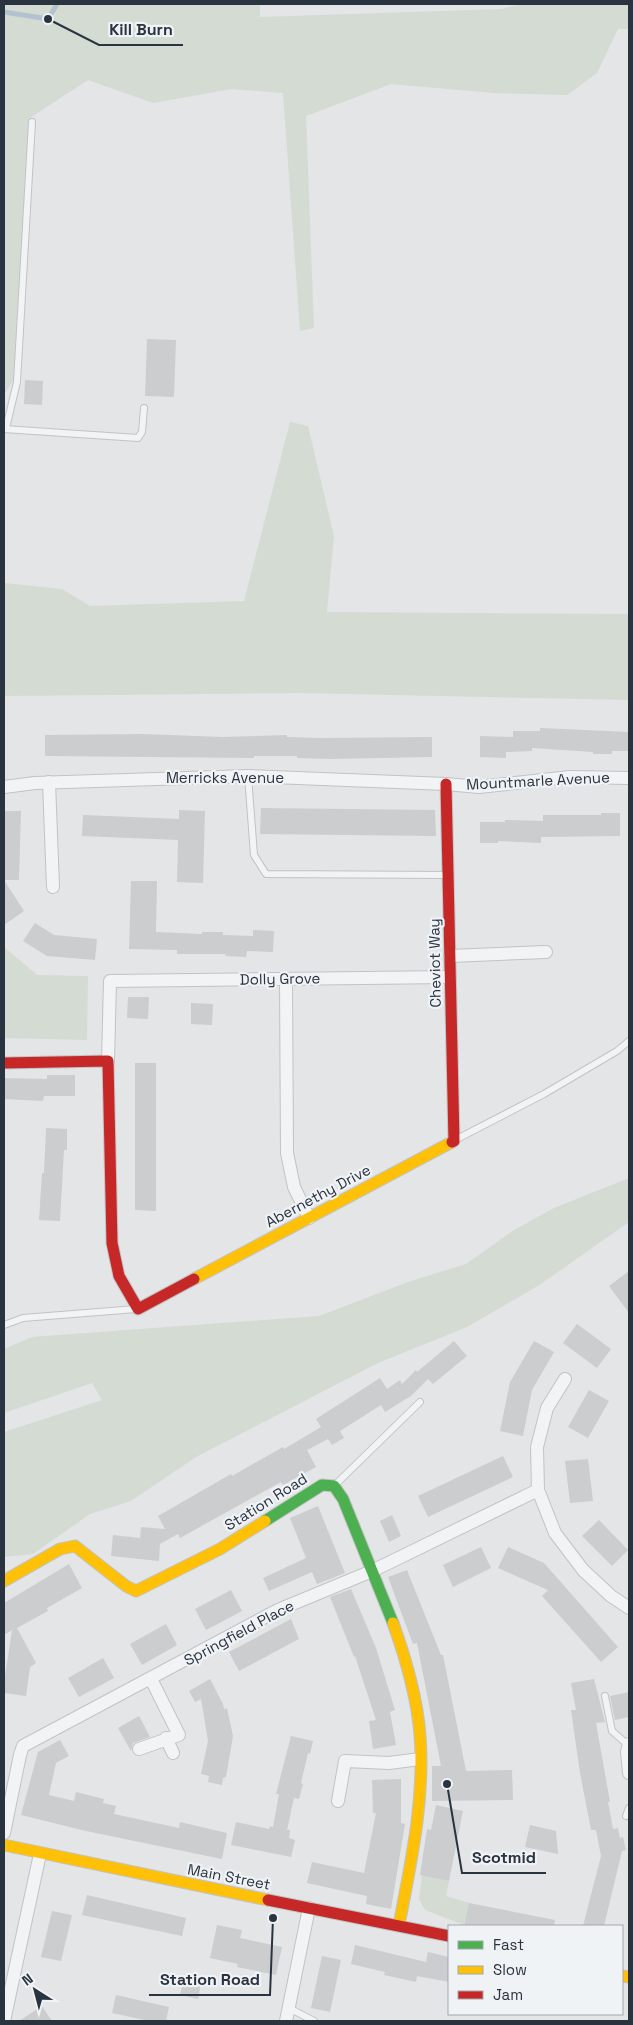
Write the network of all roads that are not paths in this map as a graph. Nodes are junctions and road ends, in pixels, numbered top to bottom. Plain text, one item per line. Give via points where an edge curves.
1 (32, 122) dead end
2 (144, 408) dead end
3 (5, 428) edge
4 (248, 776) junction
5 (629, 778) edge
6 (49, 782) junction
7 (446, 784) junction
8 (4, 787) edge
9 (448, 875) junction
10 (53, 887) dead end
11 (546, 952) dead end
12 (450, 956) junction
13 (450, 977) junction
14 (286, 979) junction
15 (629, 1041) edge
16 (108, 1061) junction
17 (4, 1063) edge
18 (454, 1141) junction
19 (309, 1218) junction
20 (138, 1309) junction
21 (4, 1325) edge
22 (566, 1379) dead end
23 (420, 1402) dead end
24 (334, 1486) junction
25 (538, 1490) junction
26 (372, 1571) junction
27 (4, 1581) edge
28 (629, 1608) edge
29 (151, 1679) junction
30 (605, 1696) dead end
31 (166, 1738) junction
32 (629, 1744) edge
33 (139, 1749) dead end
34 (173, 1753) dead end
35 (420, 1759) junction
36 (629, 1772) edge
37 (338, 1801) dead end
38 (629, 1808) edge
39 (626, 1816) dead end
40 (4, 1833) edge
41 (4, 1845) edge
42 (40, 1854) junction
43 (309, 1908) junction
44 (399, 1925) junction
45 (448, 1936) edge
46 (289, 2008) junction
47 (4, 2021) edge
48 (286, 2021) edge
49 (314, 2021) edge

1 - 3 lane via 17,382
2 - 3 lane via 142,432 138,438
4 - 6 street, Merricks Avenue
4 - 7 street, Merricks Avenue
4 - 9 lane via 254,855 266,874
5 - 7 street, Mountmarle Avenue via 570,777 479,787
6 - 8 street, Merricks Avenue
6 - 10 street
7 - 9 street, Cheviot Way
9 - 12 street, Cheviot Way
11 - 12 street
12 - 13 street, Cheviot Way
13 - 14 street, Dolly Grove
13 - 18 street, Cheviot Way
14 - 16 street, Dolly Grove via 110,981
14 - 19 street via 287,1153 294,1187
15 - 18 lane, Abernethy Drive via 544,1094
16 - 17 street
16 - 20 street via 112,1243 119,1276
18 - 19 street, Abernethy Drive
19 - 20 street, Abernethy Drive
20 - 21 lane, Abernethy Drive via 23,1318
22 - 25 street via 548,1408 537,1447
23 - 24 lane
24 - 26 street via 343,1499
24 - 27 street, Station Road via 322,1485 220,1549 136,1591 75,1546 60,1549
25 - 26 street, Springfield Place
25 - 28 street via 555,1533 583,1570
26 - 29 street, Springfield Place via 278,1610
26 - 35 street via 402,1651 416,1707
29 - 31 street via 179,1735
29 - 40 street, Springfield Place via 24,1746
30 - 32 lane via 612,1731
31 - 33 street
31 - 34 street
32 - 36 street
35 - 37 street via 389,1763 345,1761
35 - 44 street via 418,1830
38 - 39 lane
41 - 42 street, Main Street
42 - 43 street, Main Street
42 - 47 street
43 - 44 street, Main Street
43 - 46 street
44 - 45 street, Main Street
46 - 48 street
46 - 49 lane

